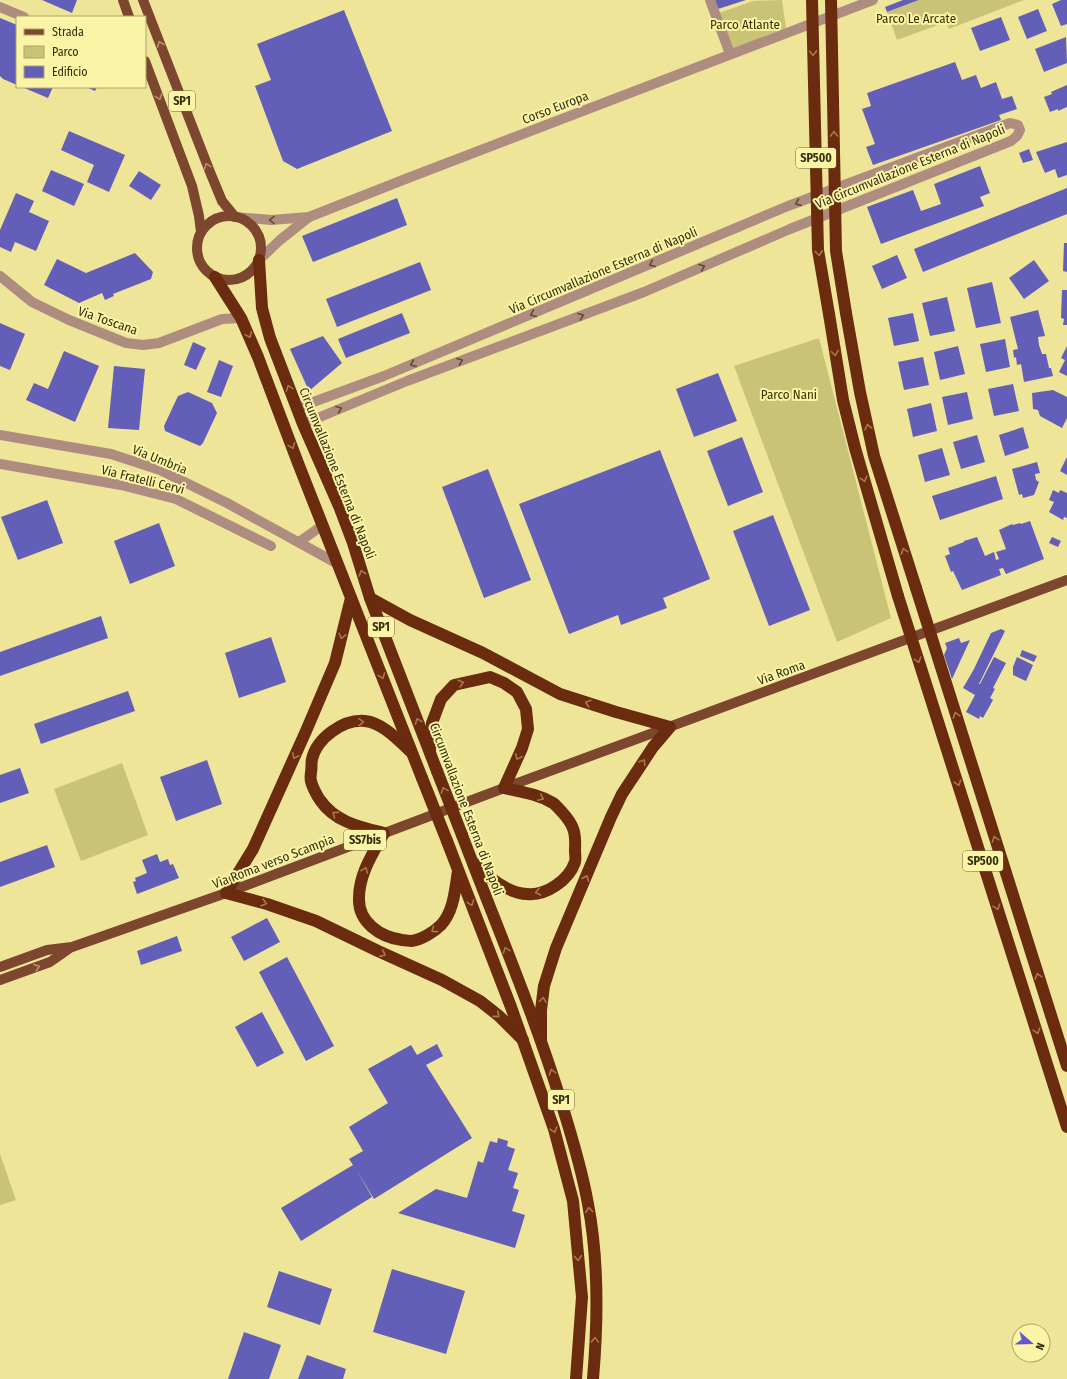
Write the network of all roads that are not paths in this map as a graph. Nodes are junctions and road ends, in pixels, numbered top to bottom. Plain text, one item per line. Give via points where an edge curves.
1 (123, 0) edge
2 (143, 0) edge
3 (710, 0) edge
4 (812, 0) edge
5 (831, 0) edge
6 (873, 0) edge
7 (0, 7) edge
8 (22, 16) edge
9 (129, 16) edge
10 (730, 54) junction
11 (146, 65) edge
12 (235, 217) junction
13 (309, 217) junction
14 (201, 232) junction
15 (259, 260) junction
16 (0, 276) edge
17 (215, 277) junction
18 (241, 318) junction
19 (297, 408) junction
20 (303, 424) junction
21 (0, 435) edge
22 (0, 464) edge
23 (323, 525) junction
24 (299, 542) junction
25 (270, 546) dead end
26 (338, 564) junction
27 (1067, 580) edge
28 (351, 598) junction
29 (370, 598) junction
30 (670, 727) junction
31 (430, 752) junction
32 (413, 754) junction
33 (504, 788) junction
34 (384, 833) junction
35 (472, 862) junction
36 (458, 870) junction
37 (226, 893) junction
38 (72, 947) junction
39 (0, 967) edge
40 (0, 980) edge
41 (541, 1039) junction
42 (523, 1040) junction
43 (1067, 1066) edge
44 (1067, 1127) edge
45 (576, 1379) edge
46 (593, 1379) edge

1 - 9 main road
12 -> 2 main road, SP1 via 222,201
3 - 10 street
4 -> 44 highway, SP500, bridge via 818,250 843,400 898,596
43 -> 5 highway, SP500, bridge via 874,456 860,392 836,251
6 - 10 street, Corso Europa
7 - 8 street
10 - 13 street, Corso Europa
11 -> 14 main road, SP1 via 192,186
13 -> 12 street via 271,220
12 - 14 main road via 225,216 216,219 207,224
12 - 15 main road via 252,225 257,233 261,251
13 - 15 street, Corso Europa
14 - 17 main road via 197,247 200,262 206,271
15 - 17 main road via 245,276 235,280
19 -> 15 highway, Circumvallazione Esterna di Napoli / SP1 via 270,338 262,308
16 - 18 street, Via Toscana via 32,302 126,343 159,343 222,319
17 - 18 highway, SP1
18 -> 23 highway, SP1
19 - 20 highway, Circumvallazione Esterna di Napoli / SP1
20 -> 19 street, Via Circumvallazione Esterna di Napoli via 406,381 644,292 790,229 1011,141 1020,130 1018,125 1010,123 790,206 384,376
29 -> 20 highway, Circumvallazione Esterna di Napoli / SP1 via 353,543
21 - 24 street, Via Umbria via 111,454 160,470
22 - 25 street, Via Fratelli Cervi via 121,485 176,498
23 - 24 street
23 - 26 highway, SP1
24 - 26 street, Via Umbria
26 - 28 highway, SP1
27 - 30 main road, Via Roma
28 -> 32 highway, SP1
28 -> 37 highway via 335,663 253,849
30 -> 29 highway via 560,694
31 -> 29 highway, Circumvallazione Esterna di Napoli / SP1
30 - 33 main road, Via Roma
41 -> 30 highway via 544,986 556,948 622,794 653,747
31 -> 33 highway via 432,723 436,711 441,699 454,685 490,677 504,683 517,692 526,709 528,729
35 -> 31 highway, Circumvallazione Esterna di Napoli / SP1, bridge
34 -> 32 highway via 350,824 332,813 320,800 311,781 312,759 321,742 332,731 348,723 365,721 379,725
32 - 36 highway, SP1, bridge
33 - 34 main road, Via Roma verso Scampia / SS7bis
33 -> 35 highway via 536,795 554,804 570,821 576,835 575,862 569,874 555,886 542,892 527,894 506,888 487,876
36 -> 34 highway via 450,911 441,925 412,941 382,935 369,924 361,912 358,898 366,865
34 - 37 main road, Via Roma verso Scampia / SS7bis
41 -> 35 highway, Circumvallazione Esterna di Napoli / SP1
36 -> 42 highway, SP1
37 - 38 main road, Via Roma verso Scampia / SS7bis
37 -> 42 highway via 316,921 442,980 480,1001
38 - 39 main road, Via Roma verso Scampia via 47,950
40 -> 38 main road, Via Roma verso Scampia via 50,962
46 -> 41 highway, Circumvallazione Esterna di Napoli / SP1 via 596,1280 589,1205 576,1150
42 -> 45 highway, SP1 via 554,1129 573,1201 582,1297

